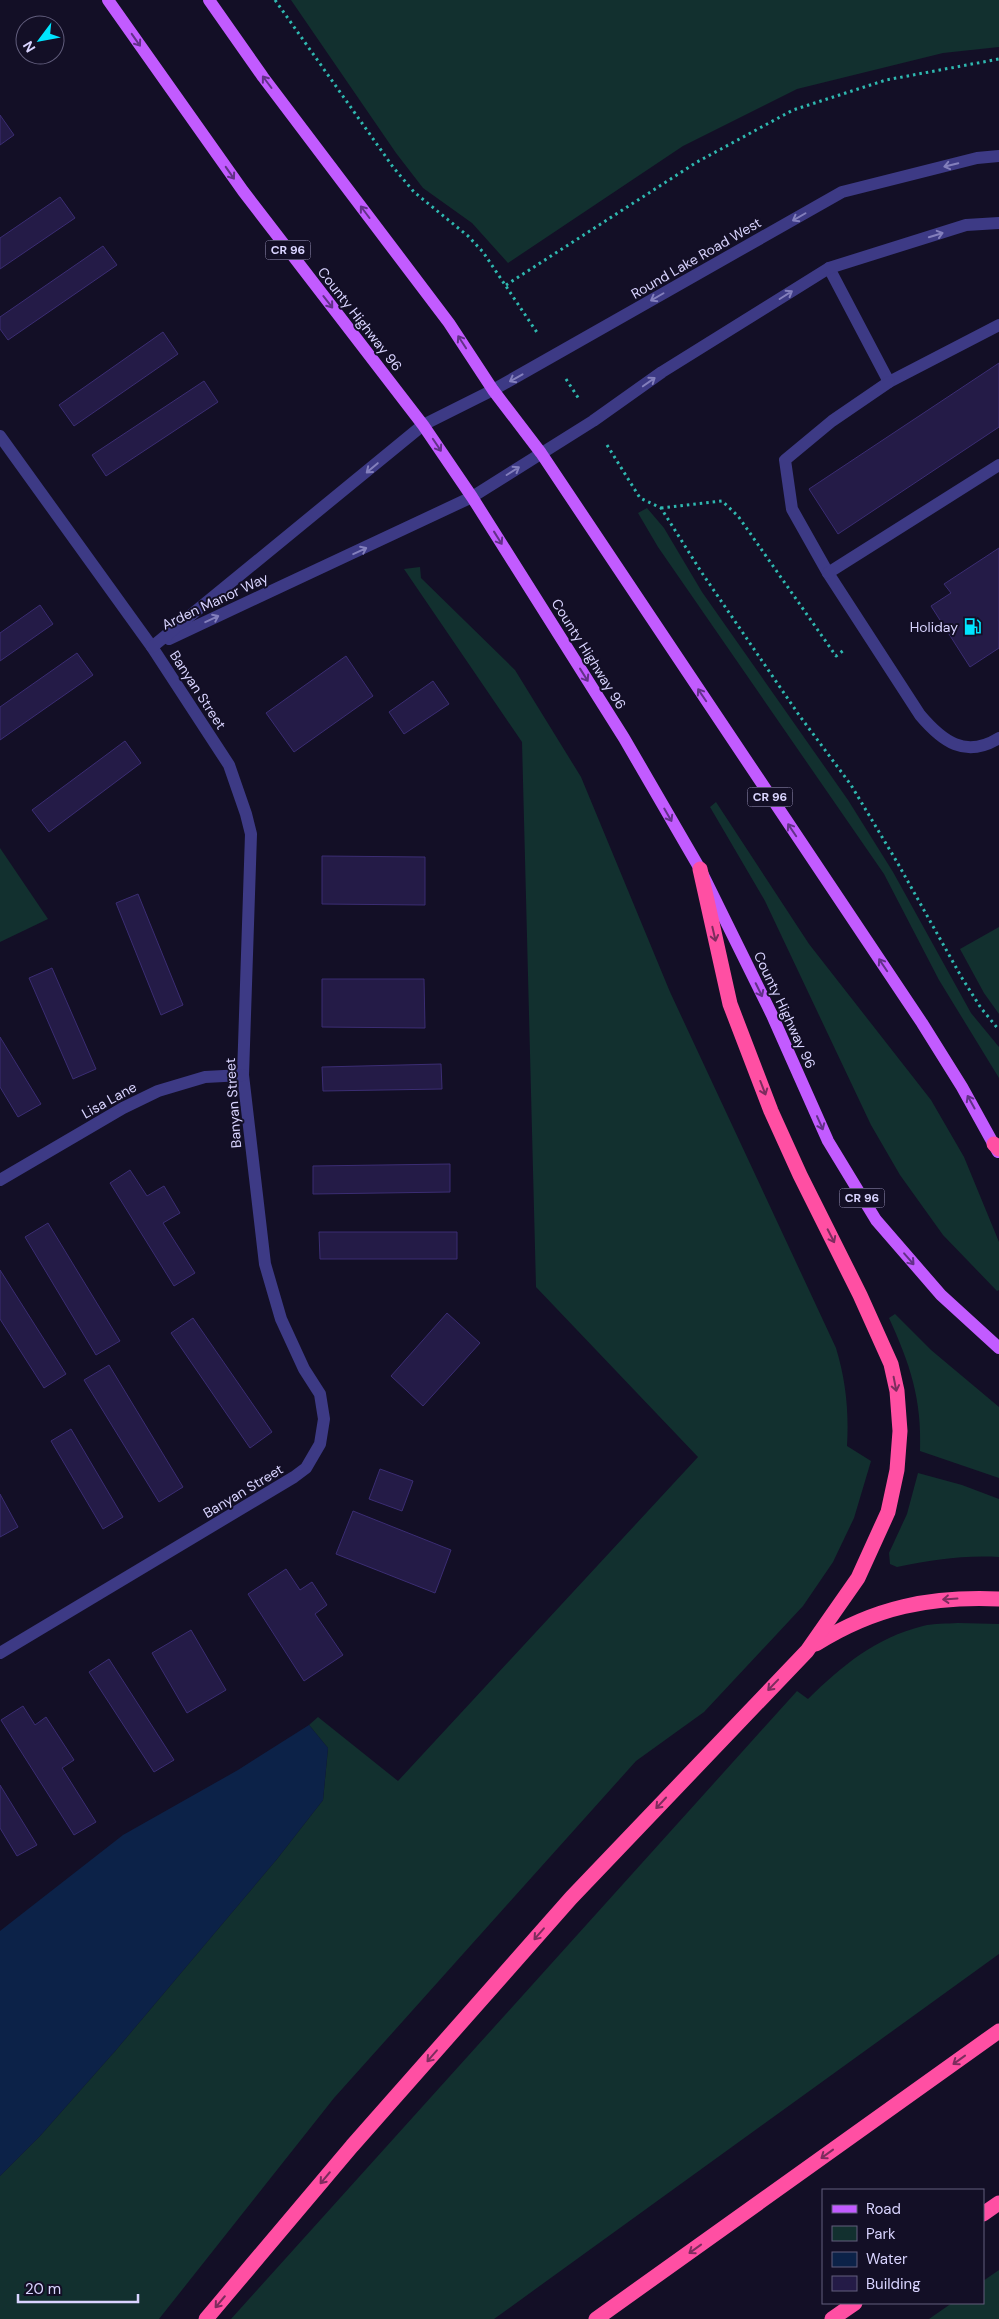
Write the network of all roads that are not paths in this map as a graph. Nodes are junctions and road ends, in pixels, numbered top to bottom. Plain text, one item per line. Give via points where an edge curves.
1 (108, 0) edge
2 (209, 0) edge
3 (999, 156) edge
4 (999, 223) edge
5 (830, 268) junction
6 (999, 325) edge
7 (889, 382) junction
8 (493, 390) junction
9 (423, 425) junction
10 (0, 436) edge
11 (541, 453) junction
12 (999, 466) edge
13 (472, 497) junction
14 (828, 573) junction
15 (152, 647) junction
16 (999, 738) edge
17 (700, 869) junction
18 (243, 1075) junction
19 (998, 1149) edge
20 (0, 1180) edge
21 (999, 1348) edge
22 (999, 1599) edge
23 (807, 1651) junction
24 (0, 1653) edge
25 (999, 2032) edge
26 (999, 2202) edge
27 (984, 2213) edge
28 (854, 2304) edge
29 (206, 2319) edge
30 (596, 2319) edge
31 (832, 2319) edge

1 -> 9 main road, County Highway 96 / CR 96 via 243,192
8 -> 2 main road, CR 96 via 449,323 263,77
3 -> 8 street, Round Lake Road West via 977,158 842,192
5 -> 4 street via 966,225
5 - 7 street
11 -> 5 street via 662,372
6 - 7 street
7 - 14 street via 832,421 785,460 792,509
8 - 9 street, Round Lake Road West
8 - 11 main road, CR 96
9 -> 13 main road, County Highway 96 / CR 96
9 -> 15 street, Arden Manor Way
10 - 15 street, Banyan Street
13 -> 11 street
19 -> 11 main road, CR 96 via 922,1023
12 - 14 street
15 -> 13 street, Arden Manor Way
13 -> 17 main road, County Highway 96 / CR 96 via 624,738
14 - 16 street via 937,736 966,748
15 - 18 street, Banyan Street via 229,765 251,834
17 -> 21 main road, County Highway 96 / CR 96 via 772,1015 828,1141 876,1220 941,1295
17 -> 23 highway via 734,1013 800,1175 891,1364 896,1391 900,1431 898,1464 888,1512 858,1578
18 - 20 street, Lisa Lane via 205,1077 158,1091
18 - 24 street, Banyan Street via 265,1264 281,1319 304,1369 320,1394 324,1419 320,1444 306,1468 294,1477
22 -> 23 highway via 927,1600 874,1615 839,1630
23 -> 29 highway via 571,1898 358,2139
25 -> 30 highway
26 - 27 highway
28 - 31 highway

